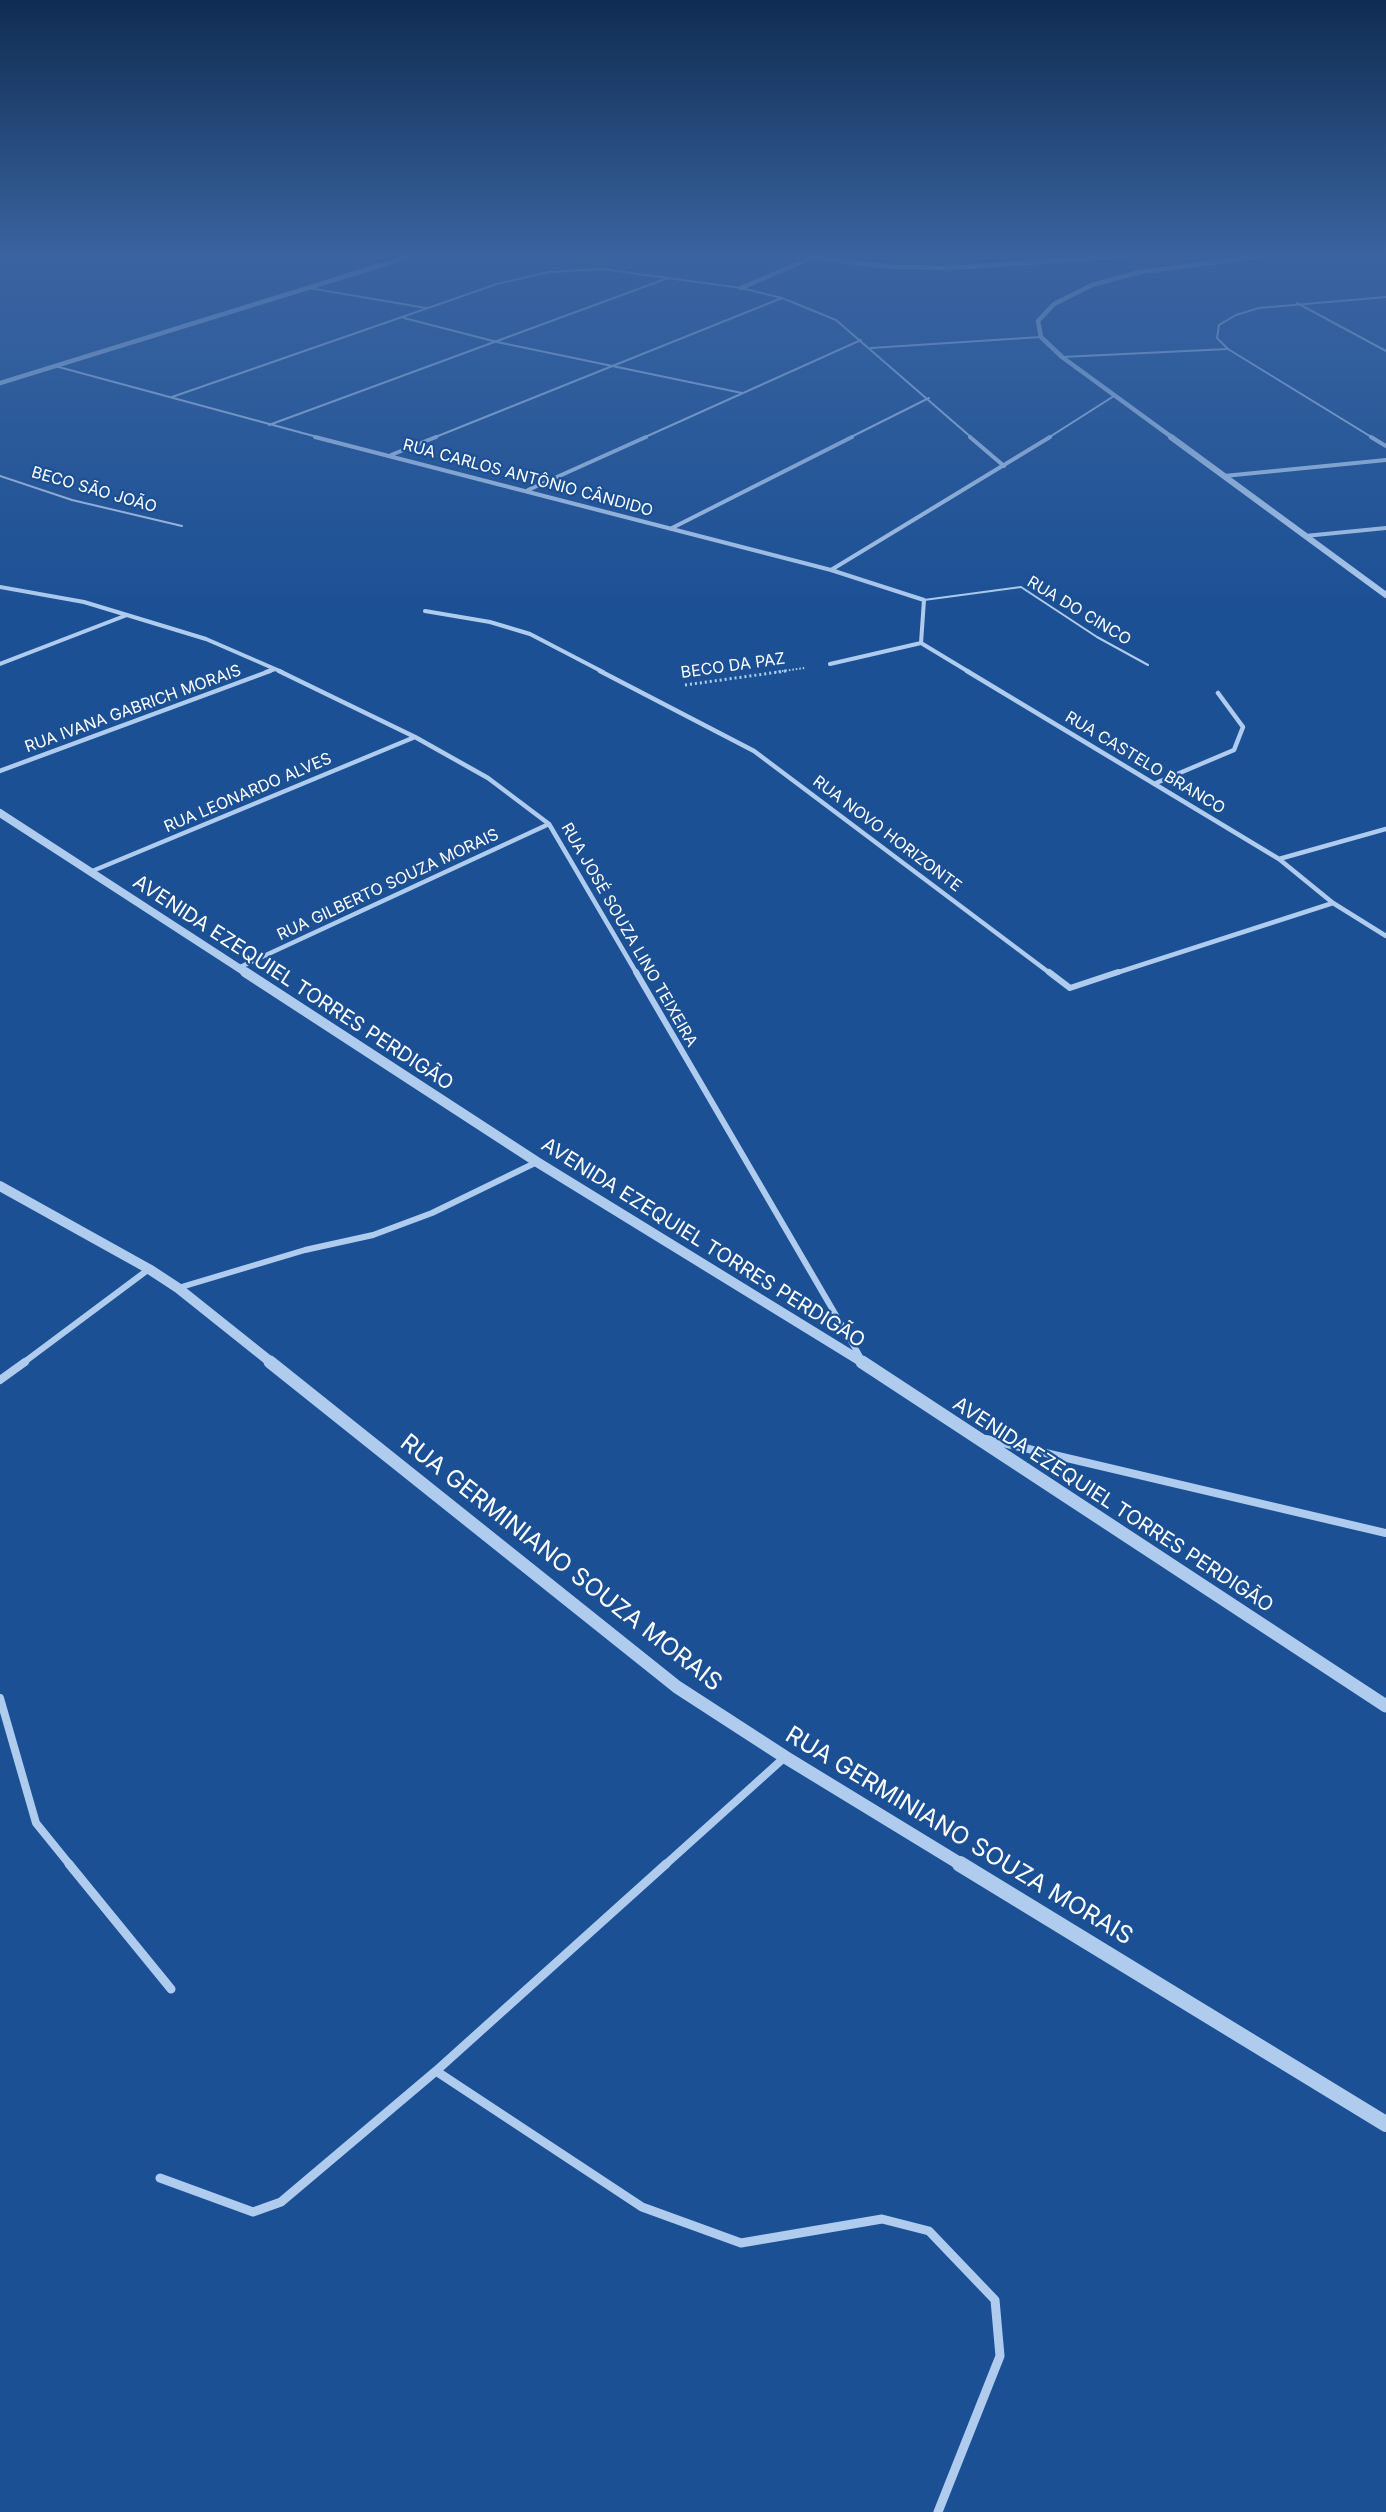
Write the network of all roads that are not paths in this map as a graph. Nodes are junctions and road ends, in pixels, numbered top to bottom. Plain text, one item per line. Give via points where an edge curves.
1 (32, 373) edge
2 (81, 373) edge
3 (243, 373) edge
4 (411, 373) edge
5 (594, 373) edge
6 (647, 373) edge
7 (786, 373) edge
8 (900, 373) edge
9 (1084, 373) edge
10 (1269, 373) edge
11 (0, 383) edge
12 (742, 393) junction
13 (1114, 396) junction
14 (171, 398) junction
15 (929, 398) junction
16 (268, 425) junction
17 (1386, 446) edge
18 (390, 455) junction
19 (1386, 460) edge
20 (1004, 466) junction
21 (0, 476) edge
22 (1224, 476) junction
23 (528, 490) junction
24 (182, 526) dead end
25 (672, 528) junction
26 (1386, 528) edge
27 (1305, 536) junction
28 (831, 570) junction
29 (0, 587) edge
30 (1386, 595) edge
31 (924, 600) junction
32 (425, 611) dead end
33 (127, 615) junction
34 (921, 643) junction
35 (0, 664) edge
36 (830, 664) road end
37 (1148, 665) dead end
38 (274, 669) junction
39 (1218, 693) dead end
40 (415, 737) junction
41 (0, 771) edge
42 (1156, 783) junction
43 (0, 813) edge
44 (549, 824) junction
45 (1386, 829) edge
46 (1279, 859) junction
47 (90, 872) junction
48 (1333, 903) junction
49 (1386, 936) edge
50 (238, 968) junction
51 (537, 1162) junction
52 (0, 1186) edge
53 (149, 1269) junction
54 (177, 1288) junction
55 (864, 1363) junction
56 (0, 1380) edge
57 (978, 1437) junction
58 (1386, 1533) edge
59 (0, 1698) edge
60 (1386, 1706) edge
61 (785, 1757) junction
62 (171, 1989) dead end
63 (436, 2071) junction
64 (1386, 2124) edge
65 (160, 2178) dead end
66 (938, 2512) edge

1 - 11 street
2 - 14 street, RUA CARLOS ANTÔNIO CÂNDIDO
3 - 14 street
4 - 16 street
5 - 18 street
6 - 12 lane
7 - 12 street
8 - 15 street
9 - 13 street
10 - 17 street
12 - 23 street
13 - 20 street
13 - 22 street
14 - 16 street, RUA CARLOS ANTÔNIO CÂNDIDO
15 - 20 street
15 - 25 street
16 - 18 street, RUA CARLOS ANTÔNIO CÂNDIDO
18 - 23 street, RUA CARLOS ANTÔNIO CÂNDIDO
19 - 22 street
20 - 28 street
21 - 24 lane, BECO SÃO JOÃO via 72,500
22 - 27 street
23 - 25 street, RUA CARLOS ANTÔNIO CÂNDIDO
25 - 28 street, RUA CARLOS ANTÔNIO CÂNDIDO
26 - 27 street
27 - 30 street
28 - 31 street, RUA CARLOS ANTÔNIO CÂNDIDO
29 - 33 street, RUA JOSÉ SOUZA LINO TEIXEIRA via 84,602
31 - 34 street
31 - 37 lane, RUA DO CINCO via 1021,587
32 - 48 street, RUA NOVO HORIZONTE via 490,622 530,634 754,751 1071,988
33 - 35 street
33 - 38 street, RUA JOSÉ SOUZA LINO TEIXEIRA via 206,639
34 - 36 street
34 - 42 street, RUA CASTELO BRANCO
38 - 40 street, RUA JOSÉ SOUZA LINO TEIXEIRA
38 - 41 street, RUA IVANA GABRICH MORAIS
39 - 42 street via 1243,727 1234,750
40 - 44 street, RUA JOSÉ SOUZA LINO TEIXEIRA via 488,778
40 - 47 street, RUA LEONARDO ALVES
42 - 46 street, RUA CASTELO BRANCO
43 - 47 street, AVENIDA EZEQUIEL TORRES PERDIGÃO
44 - 50 street, RUA GILBERTO SOUZA MORAIS
44 - 55 street, RUA JOSÉ SOUZA LINO TEIXEIRA
45 - 46 street
46 - 48 street, RUA CASTELO BRANCO
47 - 50 street, AVENIDA EZEQUIEL TORRES PERDIGÃO
48 - 49 street, RUA CASTELO BRANCO
50 - 51 street, AVENIDA EZEQUIEL TORRES PERDIGÃO
51 - 54 street via 432,1213 373,1235 305,1250
51 - 55 street, AVENIDA EZEQUIEL TORRES PERDIGÃO
52 - 53 street, RUA GERMINIANO SOUZA MORAIS
53 - 54 street, RUA GERMINIANO SOUZA MORAIS
53 - 56 street
54 - 61 street, RUA GERMINIANO SOUZA MORAIS via 677,1687
55 - 57 street, AVENIDA EZEQUIEL TORRES PERDIGÃO
57 - 58 street
57 - 60 street, AVENIDA EZEQUIEL TORRES PERDIGÃO
59 - 62 street via 36,1822
61 - 63 street
61 - 64 street, RUA GERMINIANO SOUZA MORAIS
63 - 65 street via 281,2202 253,2212
63 - 66 street via 642,2207 741,2243 882,2219 929,2231 995,2300 999,2356

